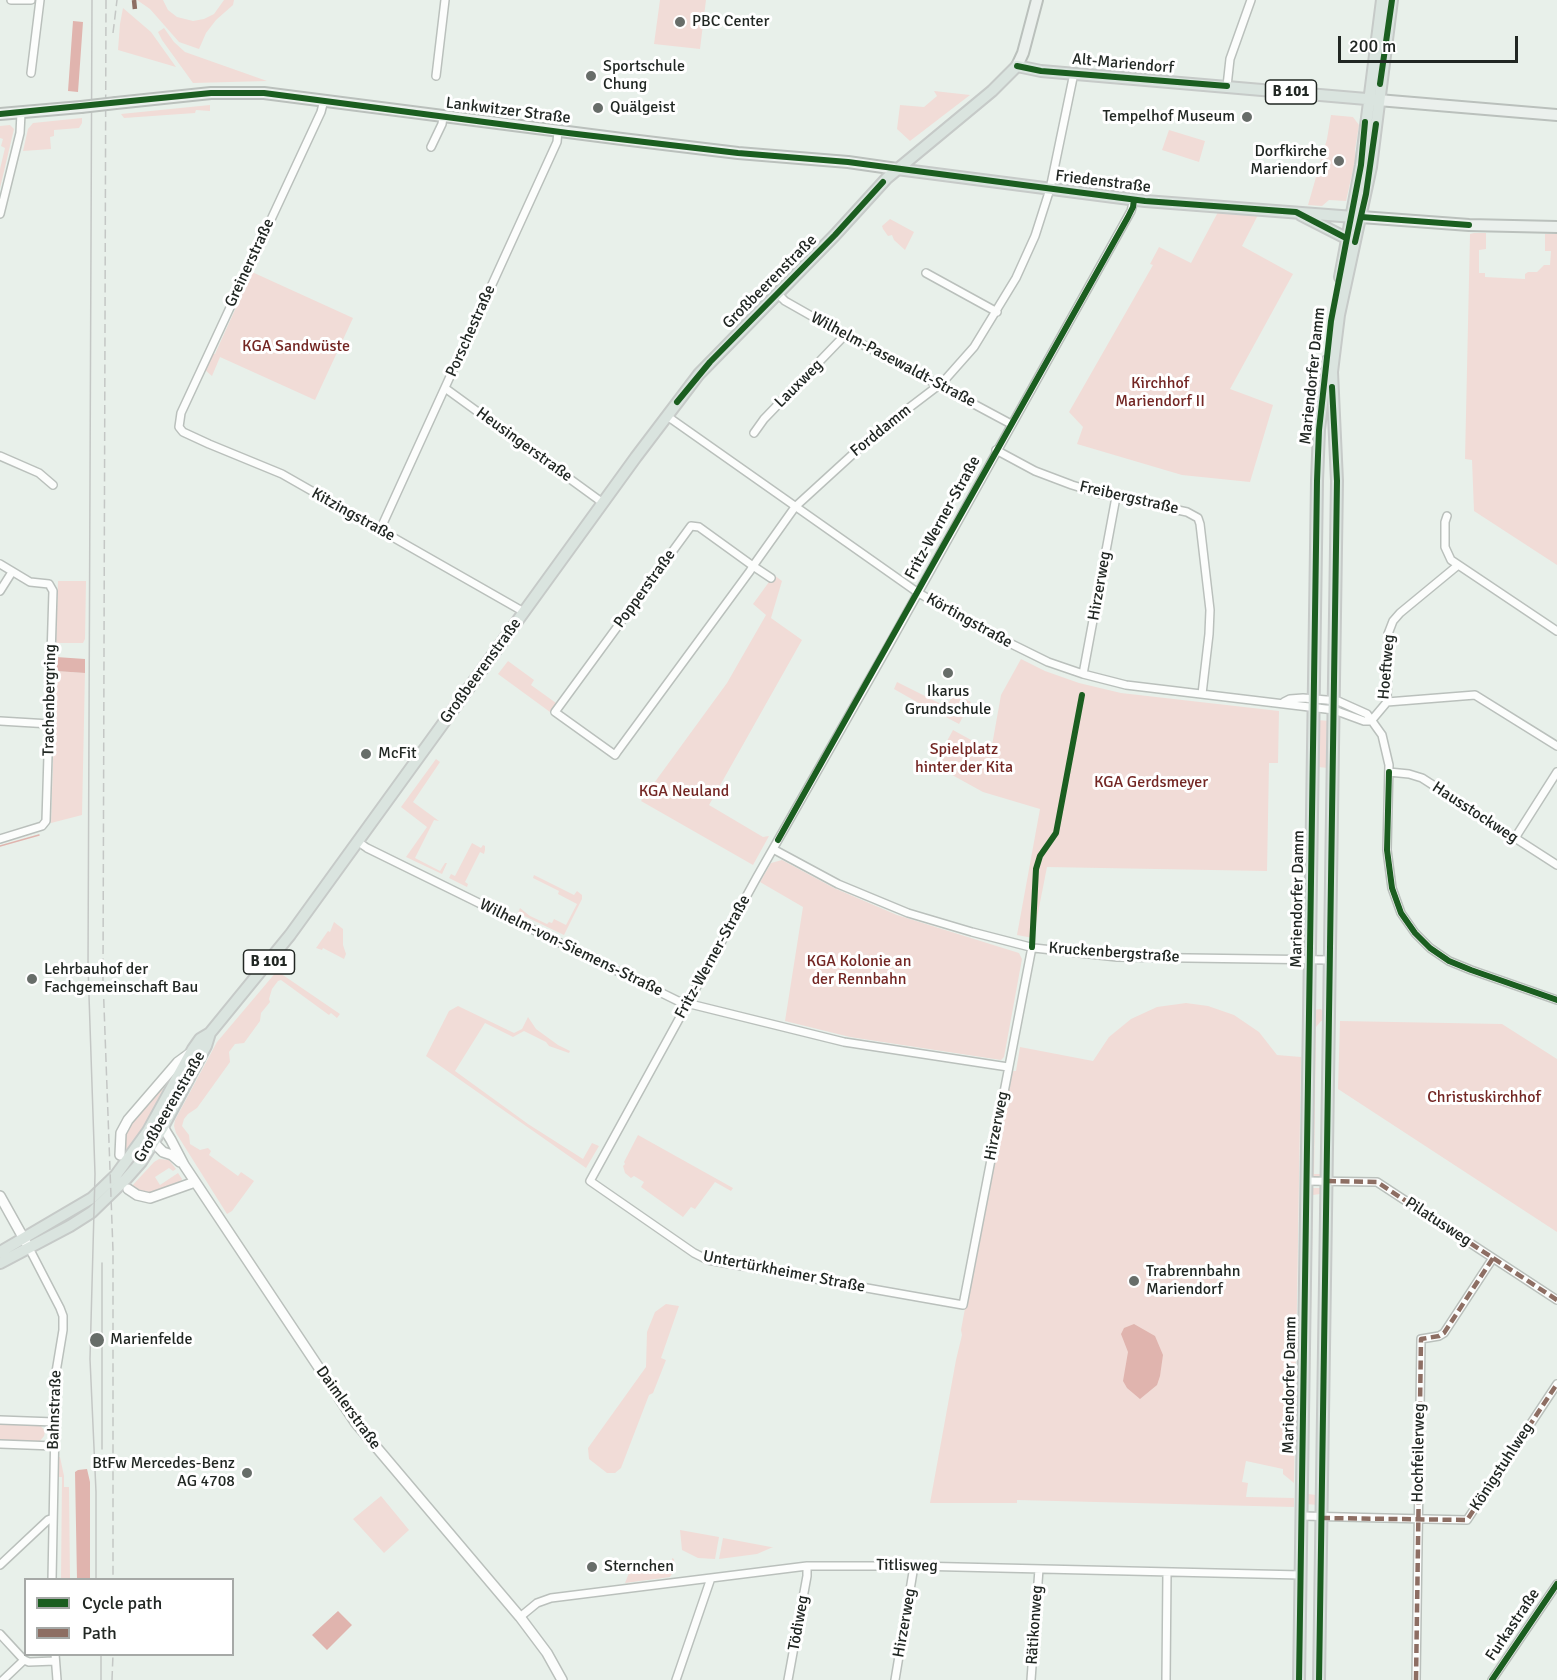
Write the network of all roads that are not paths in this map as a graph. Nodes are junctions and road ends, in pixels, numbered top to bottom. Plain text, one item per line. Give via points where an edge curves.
1 (11, 0) edge
2 (31, 0) edge
3 (40, 0) edge
4 (445, 0) edge
5 (1037, 0) edge
6 (1251, 0) edge
7 (1382, 0) edge
8 (1392, 0) edge
9 (1017, 66) junction
10 (32, 73) dead end
11 (1074, 74) junction
12 (436, 76) dead end
13 (1227, 86) junction
14 (1373, 99) junction
15 (324, 100) junction
16 (21, 113) junction
17 (0, 114) edge
18 (1557, 115) edge
19 (443, 117) junction
20 (558, 131) junction
21 (431, 147) dead end
22 (897, 169) junction
23 (1050, 189) junction
24 (1134, 200) junction
25 (1296, 212) junction
26 (0, 214) edge
27 (1355, 217) junction
28 (1557, 227) edge
29 (1346, 238) junction
30 (926, 273) dead end
31 (777, 293) junction
32 (997, 312) junction
33 (846, 335) junction
34 (938, 386) junction
35 (445, 388) junction
36 (667, 416) junction
37 (1011, 424) junction
38 (179, 427) joint
39 (754, 433) dead end
40 (996, 450) junction
41 (0, 456) edge
42 (53, 485) dead end
43 (1116, 497) junction
44 (603, 503) junction
45 (795, 507) junction
46 (1447, 516) dead end
47 (380, 530) junction
48 (0, 564) edge
49 (753, 566) junction
50 (1457, 566) junction
51 (12, 572) junction
52 (771, 578) dead end
53 (0, 591) edge
54 (917, 592) junction
55 (524, 612) junction
56 (1557, 631) edge
57 (1083, 674) junction
58 (1202, 694) junction
59 (1387, 702) junction
60 (1314, 703) junction
61 (1334, 705) junction
62 (0, 721) edge
63 (1371, 721) junction
64 (50, 724) junction
65 (1557, 746) edge
66 (615, 755) joint
67 (1389, 772) junction
68 (1557, 772) edge
69 (1515, 838) junction
70 (0, 839) edge
71 (357, 841) junction
72 (773, 849) junction
73 (1557, 866) edge
74 (1032, 947) junction
75 (1310, 960) junction
76 (1330, 960) junction
77 (1557, 1000) edge
78 (687, 1004) junction
79 (210, 1033) junction
80 (189, 1053) junction
81 (1008, 1067) junction
82 (154, 1127) junction
83 (154, 1143) junction
84 (164, 1152) junction
85 (120, 1155) dead end
86 (141, 1162) junction
87 (184, 1165) junction
88 (125, 1179) junction
89 (590, 1181) joint
90 (1307, 1181) junction
91 (1327, 1181) junction
92 (195, 1182) junction
93 (0, 1196) edge
94 (23, 1238) junction
95 (29, 1248) junction
96 (0, 1252) edge
97 (1493, 1258) junction
98 (0, 1263) edge
99 (1557, 1300) edge
100 (963, 1305) joint
101 (1557, 1384) edge
102 (0, 1420) edge
103 (54, 1422) junction
104 (0, 1444) edge
105 (54, 1446) junction
106 (1302, 1516) junction
107 (52, 1518) junction
108 (1321, 1518) junction
109 (1418, 1519) junction
110 (0, 1565) edge
111 (807, 1566) junction
112 (914, 1566) junction
113 (1039, 1569) junction
114 (1167, 1572) junction
115 (1301, 1575) junction
116 (52, 1578) edge
117 (711, 1578) junction
118 (1557, 1584) edge
119 (520, 1617) junction
120 (0, 1634) edge
121 (55, 1658) edge
122 (24, 1660) junction
123 (3, 1680) edge
124 (57, 1680) edge
125 (562, 1680) edge
126 (676, 1680) edge
127 (788, 1680) edge
128 (895, 1680) edge
129 (1032, 1680) edge
130 (1166, 1680) edge
131 (1299, 1680) edge
132 (1319, 1680) edge
133 (1416, 1680) edge
134 (1492, 1680) edge

1 - 2 street
3 - 10 street
4 - 12 street
5 - 9 main road
6 - 13 street via 1230,58
7 - 14 main road, Mariendorfer Damm
8 - 14 main road, Mariendorfer Damm
9 - 11 main road, Alt-Mariendorf / B 101
9 - 22 main road, Großbeerenstraße / B 101
11 - 13 main road, Alt-Mariendorf / B 101
11 - 23 street, Forddamm
13 - 14 main road, Alt-Mariendorf / B 101
14 - 18 main road, Alt-Mariendorf
14 - 27 main road, Mariendorfer Damm via 1371,167
15 - 16 main road, Lankwitzer Straße, bridge via 228,92
15 - 19 main road, Lankwitzer Straße
15 - 38 street, Greinerstraße via 181,413
16 - 17 main road, Lankwitzer Straße
16 - 26 street via 20,133
19 - 20 main road, Lankwitzer Straße
19 - 21 street
20 - 22 main road, Lankwitzer Straße
20 - 35 street, Porschestraße via 557,142
22 - 23 main road, Friedenstraße
22 - 31 main road, Großbeerenstraße / B 101
23 - 24 main road, Friedenstraße
23 - 32 street, Forddamm via 1035,236
24 - 25 main road, Friedenstraße
24 - 37 street, Fritz-Werner-Straße
25 - 27 main road, Friedenstraße
25 - 29 main road
27 - 28 main road
27 - 29 main road, Mariendorfer Damm
27 - 61 main road, Mariendorfer Damm via 1332,372 1337,481
29 - 60 main road, Mariendorfer Damm via 1331,321 1320,430
30 - 32 street
31 - 33 street, Wilhelm-Pasewaldt-Straße
31 - 36 main road, Großbeerenstraße / B 101 via 705,368
32 - 34 street, Forddamm via 974,347
33 - 34 street, Wilhelm-Pasewaldt-Straße
33 - 39 street, Lauxweg
34 - 37 street, Wilhelm-Pasewaldt-Straße
34 - 45 street, Forddamm via 867,441
35 - 44 street, Heusingerstraße
35 - 47 street, Porschestraße
36 - 44 main road, Großbeerenstraße / B 101
36 - 45 street, Körtingstraße
37 - 40 street, Fritz-Werner-Straße
38 - 47 street, Kitzingstraße via 209,444 282,474
40 - 43 street, Freibergstraße via 1055,479
40 - 54 street, Fritz-Werner-Straße
41 - 42 street via 39,473
43 - 57 street, Hirzerweg
43 - 58 street, Freibergstraße via 1191,513 1199,521 1210,621
44 - 55 main road, Großbeerenstraße / B 101
45 - 49 street, Forddamm
45 - 54 street, Körtingstraße
46 - 50 street via 1445,548
47 - 55 street, Kitzingstraße
48 - 51 street, Trachenbergring
49 - 52 street
49 - 66 street, Forddamm
49 - 66 street, Popperstraße via 699,527 691,526 555,712
50 - 56 street
50 - 59 street, Hoeftweg via 1391,625
51 - 53 street
51 - 64 street, Trachenbergring via 53,588
54 - 57 street, Körtingstraße via 1017,647
54 - 72 street, Fritz-Werner-Straße
55 - 71 main road, Großbeerenstraße / B 101
57 - 58 street, Körtingstraße via 1125,685
58 - 60 street, Körtingstraße
59 - 63 street, Hoeftweg
59 - 65 street via 1475,694
60 - 61 street, Körtingstraße
60 - 75 main road, Mariendorfer Damm
61 - 63 street, Körtingstraße
61 - 76 main road, Mariendorfer Damm
62 - 64 street
63 - 67 street via 1385,742
64 - 70 street, Trachenbergring via 45,823
67 - 69 street, Hausstockweg via 1422,778
67 - 77 street via 1387,850 1392,888 1401,913 1415,933 1449,961
68 - 69 street
69 - 73 street, Hausstockweg
71 - 78 street, Wilhelm-von-Siemens-Straße
71 - 79 main road, Großbeerenstraße / B 101 via 278,950
72 - 74 street, Kruckenbergstraße via 822,876 898,909
72 - 78 street, Fritz-Werner-Straße
74 - 75 street, Kruckenbergstraße via 1117,957
74 - 81 street, Hirzerweg
75 - 76 street, Kruckenbergstraße
75 - 90 main road, Mariendorfer Damm
76 - 91 main road, Mariendorfer Damm
78 - 81 street, Wilhelm-von-Siemens-Straße via 844,1042
78 - 89 street, Fritz-Werner-Straße
79 - 80 main road, Großbeerenstraße / B 101
79 - 82 main road, Großbeerenstraße / B 101 via 206,1046
80 - 82 main road, Großbeerenstraße / B 101
80 - 85 street via 128,1120
81 - 100 street, Hirzerweg
82 - 83 main road, Großbeerenstraße / B 101
82 - 87 street, Daimlerstraße
82 - 88 main road, Großbeerenstraße / B 101
83 - 84 street
83 - 86 main road, Großbeerenstraße / B 101
84 - 86 street
84 - 87 street
86 - 88 main road, Großbeerenstraße / B 101
87 - 92 street, Daimlerstraße
88 - 92 street via 137,1195 150,1198
88 - 94 main road, B 101
88 - 95 main road, B 101 via 92,1212
89 - 100 street, Untertürkheimer Straße via 708,1260
90 - 91 street, Pilatusweg
90 - 106 main road, Mariendorfer Damm
91 - 97 street, Pilatusweg via 1377,1182
91 - 108 main road, Mariendorfer Damm
92 - 119 street, Daimlerstraße via 355,1422
93 - 94 street
94 - 95 street
94 - 96 main road, B 101
95 - 98 main road, B 101
95 - 103 street, Bahnstraße via 63,1317
97 - 99 street, Pilatusweg
97 - 109 street, Hochfeilerweg via 1444,1333 1421,1339
101 - 109 street, Königstuhlweg via 1467,1520
102 - 103 street
103 - 105 street, Bahnstraße
104 - 105 street
105 - 107 street, Bahnstraße
106 - 108 street
106 - 115 main road, Mariendorfer Damm
107 - 110 street
107 - 116 street, Bahnstraße
108 - 109 street
108 - 132 main road, Mariendorfer Damm
109 - 133 street, Hochfeilerweg
111 - 112 street, Titlisweg
111 - 117 street, Titlisweg
111 - 127 street, Tödiweg
112 - 113 street, Titlisweg
112 - 128 street, Hirzerweg
113 - 114 street, Titlisweg
113 - 129 street, Rätikonweg
114 - 115 street, Titlisweg
114 - 130 street
115 - 131 main road, Mariendorfer Damm
117 - 119 street, Titlisweg via 551,1598 537,1603
117 - 126 street
118 - 134 street, Furkastraße
119 - 125 street, Daimlerstraße
120 - 122 street
121 - 122 street
121 - 124 street
122 - 123 street

